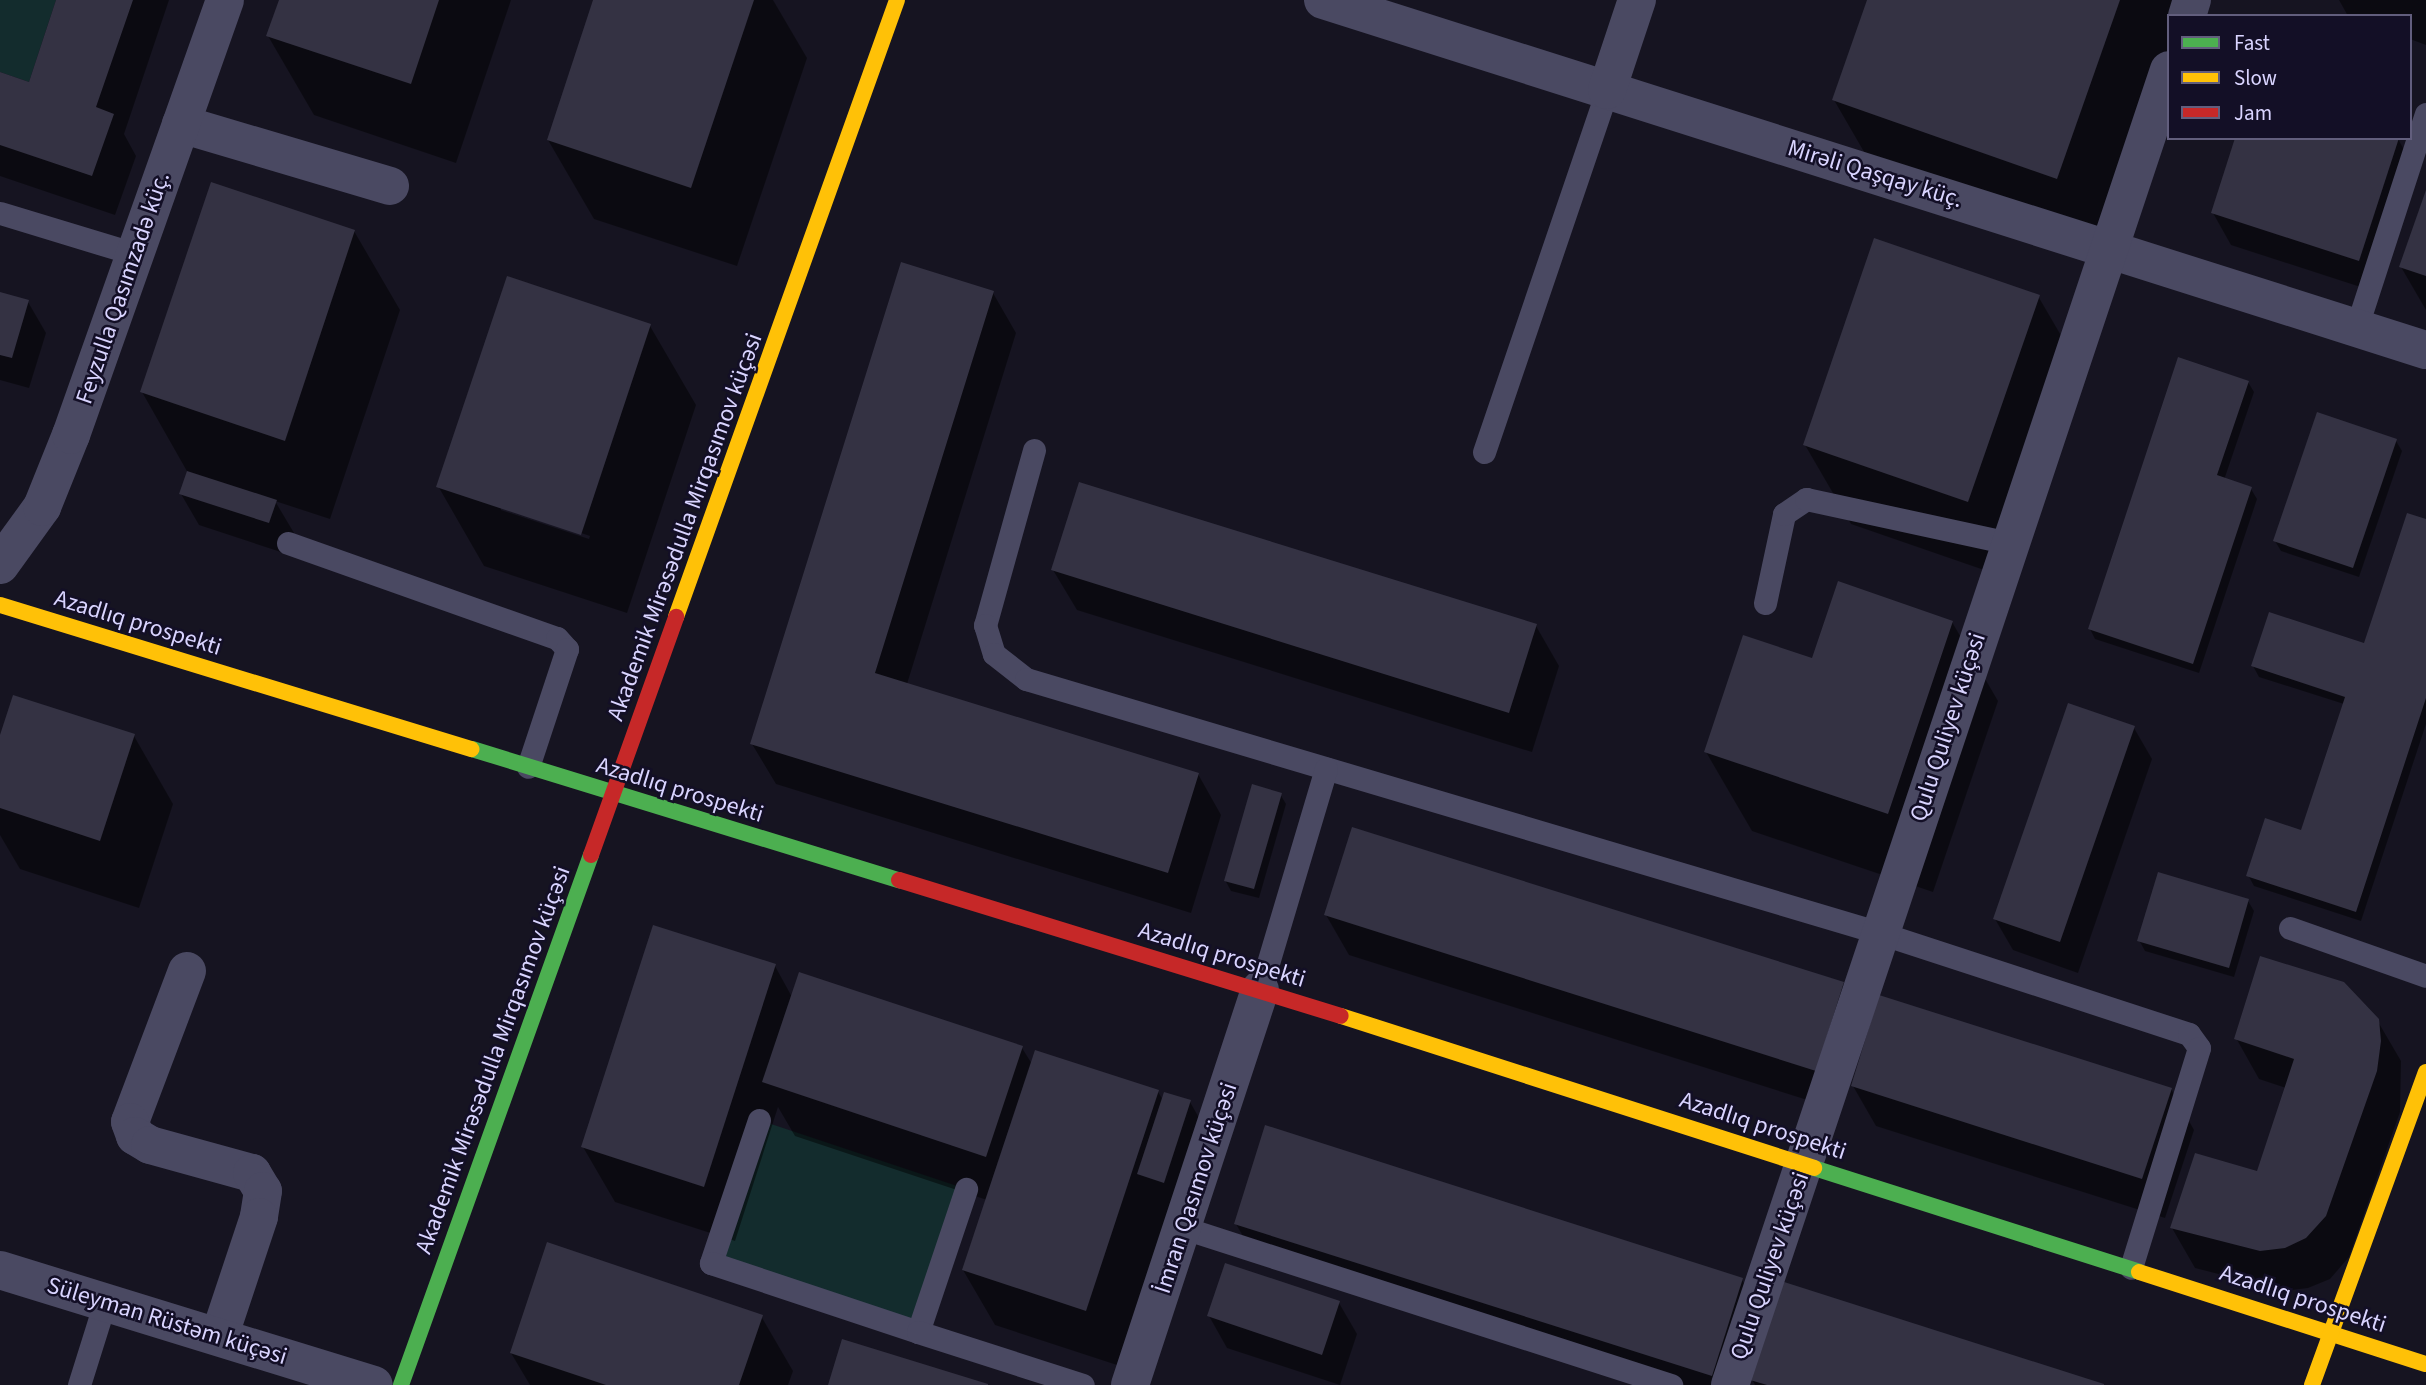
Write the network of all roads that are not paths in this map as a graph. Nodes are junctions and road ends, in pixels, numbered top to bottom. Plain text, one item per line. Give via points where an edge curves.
1 (225, 0) edge
2 (897, 0) edge
3 (1323, 0) edge
4 (1637, 0) edge
5 (2167, 76) edge
6 (1606, 90) junction
7 (2426, 114) edge
8 (181, 124) junction
9 (390, 186) dead end
10 (0, 213) edge
11 (2109, 248) junction
12 (132, 253) junction
13 (2356, 328) junction
14 (2426, 350) edge
15 (1034, 450) dead end
16 (1484, 452) dead end
17 (288, 543) dead end
18 (2009, 543) junction
19 (0, 565) edge
20 (1765, 603) dead end
21 (0, 605) edge
22 (528, 767) junction
23 (1326, 769) junction
24 (612, 794) junction
25 (2290, 928) dead end
26 (1880, 933) junction
27 (187, 971) dead end
28 (2426, 976) edge
29 (1260, 990) junction
30 (2426, 1072) edge
31 (759, 1120) dead end
32 (1805, 1163) junction
33 (967, 1189) dead end
34 (1184, 1228) junction
35 (2131, 1268) junction
36 (0, 1269) edge
37 (105, 1302) junction
38 (918, 1332) junction
39 (2330, 1332) junction
40 (219, 1338) junction
41 (2426, 1364) edge
42 (79, 1385) edge
43 (374, 1385) edge
44 (401, 1385) edge
45 (1083, 1385) edge
46 (1130, 1385) edge
47 (1671, 1385) edge
48 (1730, 1385) edge
49 (2312, 1385) edge

1 - 8 street, Feyzulla Qasımzadə küç.
2 - 24 main road, Akademik Mirəsədulla Mirqasımov küçəsi
3 - 6 street, Mirəli Qaşqay küç.
4 - 6 street
5 - 11 street, Qulu Quliyev küçəsi
6 - 11 street, Mirəli Qaşqay küç.
6 - 16 lane
7 - 13 lane
8 - 9 street
8 - 12 street, Feyzulla Qasımzadə küç.
10 - 12 lane
11 - 13 street, Mirəli Qaşqay küç.
11 - 18 street, Qulu Quliyev küçəsi
12 - 19 street, Feyzulla Qasımzadə küç. via 47,495 26,533
13 - 14 street, Mirəli Qaşqay küç.
15 - 23 lane via 985,625 994,654 1026,679
17 - 22 lane via 557,638 567,649
18 - 20 lane via 1806,499 1784,514
18 - 26 street, Qulu Quliyev küçəsi
21 - 22 main road, Azadlıq prospekti
22 - 24 main road, Azadlıq prospekti
23 - 26 lane
23 - 29 lane
24 - 29 main road, Azadlıq prospekti
24 - 44 main road, Akademik Mirəsədulla Mirqasımov küçəsi
25 - 28 lane
26 - 32 street, Qulu Quliyev küçəsi
26 - 35 lane via 2189,1034 2199,1048
27 - 40 street via 130,1122 135,1136 150,1145 251,1173 263,1191 259,1217
29 - 32 main road, Azadlıq prospekti
29 - 34 street, İmran Qasımov küçəsi
30 - 39 main road
31 - 38 lane via 711,1263
32 - 35 main road, Azadlıq prospekti
32 - 48 street, Qulu Quliyev küçəsi
33 - 38 lane
34 - 46 street, İmran Qasımov küçəsi
34 - 47 lane
35 - 39 main road, Azadlıq prospekti
36 - 37 street, Süleyman Rüstəm küçəsi
37 - 40 street, Süleyman Rüstəm küçəsi
37 - 42 lane
38 - 45 lane
39 - 41 main road, Azadlıq prospekti
39 - 49 main road
40 - 43 street, Süleyman Rüstəm küçəsi

